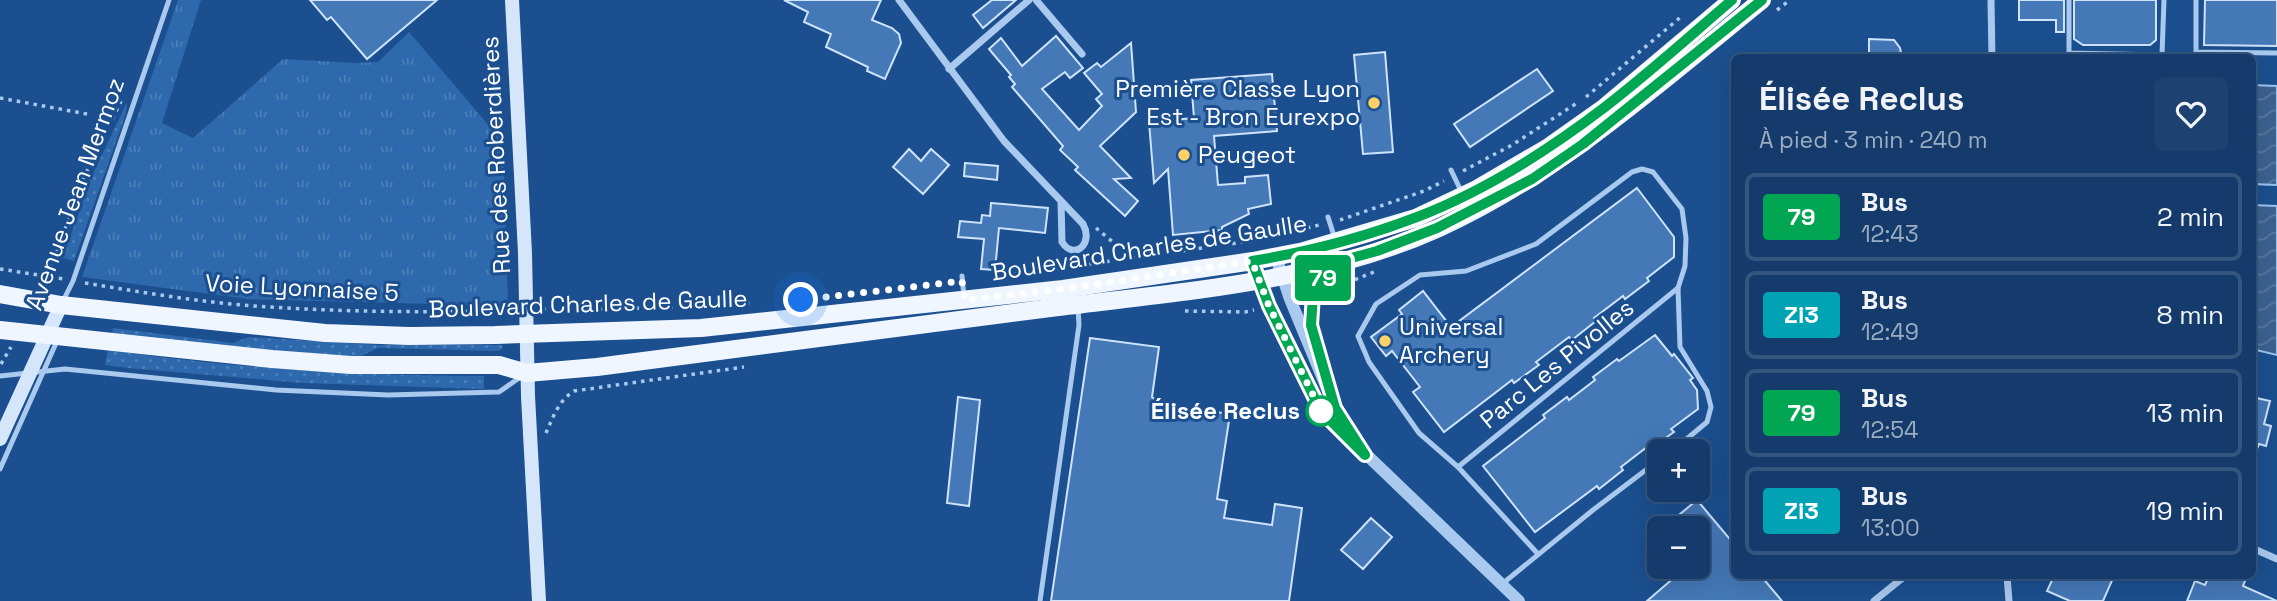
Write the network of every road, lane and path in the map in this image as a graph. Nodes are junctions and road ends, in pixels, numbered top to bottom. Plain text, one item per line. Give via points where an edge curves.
1 (169, 0) edge
2 (512, 0) edge
3 (899, 0) edge
4 (1029, 0) edge
5 (1036, 0) edge
6 (1732, 0) edge
7 (1762, 0) edge
8 (1991, 0) edge
9 (2069, 0) edge
10 (2164, 0) edge
11 (2196, 0) edge
12 (1691, 9) dead end
13 (2277, 53) edge
14 (1082, 54) dead end
15 (1992, 54) edge
16 (2116, 54) edge
17 (2162, 54) edge
18 (949, 69) junction
19 (0, 98) edge
20 (123, 98) dead end
21 (87, 114) dead end
22 (1452, 173) junction
23 (1463, 196) junction
24 (1061, 202) junction
25 (1329, 220) junction
26 (1083, 224) junction
27 (1336, 243) junction
28 (1276, 257) junction
29 (1132, 258) junction
30 (1252, 261) junction
31 (1337, 262) junction
32 (0, 269) edge
33 (961, 276) dead end
34 (1002, 276) dead end
35 (48, 277) junction
36 (1282, 277) junction
37 (73, 281) junction
38 (1259, 282) junction
39 (1678, 288) junction
40 (0, 294) edge
41 (965, 300) junction
42 (755, 303) dead end
43 (61, 305) junction
44 (1077, 305) junction
45 (525, 309) junction
46 (0, 330) edge
47 (525, 333) junction
48 (52, 336) junction
49 (35, 372) junction
50 (527, 373) junction
51 (0, 376) edge
52 (1335, 408) junction
53 (0, 439) edge
54 (1687, 439) edge
55 (1365, 455) junction
56 (1458, 467) junction
57 (0, 469) edge
58 (1647, 469) edge
59 (2256, 550) edge
60 (1538, 554) junction
61 (2277, 559) edge
62 (1901, 579) edge
63 (2007, 579) edge
64 (1502, 584) junction
65 (540, 601) edge
66 (1041, 601) edge
67 (1519, 601) edge
68 (1874, 601) edge
69 (2009, 601) edge

1 - 37 lane, Avenue Jean Mermoz
2 - 45 main road, Rue des Roberdières
3 - 18 street
4 - 18 street
5 - 14 street
6 - 23 main road, Boulevard Charles de Gaulle via 1605,107 1547,148
7 - 31 main road, Boulevard Charles de Gaulle via 1583,144 1532,179 1437,228
8 - 15 street
9 - 16 lane via 2069,53
10 - 17 lane
11 - 13 lane via 2196,52
12 - 22 path via 1584,98 1512,145
18 - 24 street via 1004,141
19 - 21 path
20 - 35 path via 83,179
22 - 23 lane
22 - 25 path via 1424,191
23 - 27 main road, Boulevard Charles de Gaulle via 1416,218
24 - 26 street
24 - 26 street via 1061,235 1066,247 1072,250 1085,244 1088,237
25 - 27 lane
25 - 29 path via 1259,240
26 - 29 path via 1100,230
27 - 28 main road, Boulevard Charles de Gaulle
28 - 30 main road, Boulevard Charles de Gaulle
28 - 36 street
29 - 34 path
30 - 38 street
30 - 41 main road, Boulevard Charles de Gaulle
31 - 36 main road, Boulevard Charles de Gaulle
31 - 52 street via 1313,295 1311,308 1311,325
32 - 35 path, Voie Lyonnaise 5
33 - 41 lane
35 - 37 path, Voie Lyonnaise 5
36 - 38 main road, Boulevard Charles de Gaulle
36 - 52 street
37 - 43 lane, Avenue Jean Mermoz
37 - 45 path, Voie Lyonnaise 5 via 253,306
38 - 44 main road, Boulevard Charles de Gaulle
38 - 55 street via 1321,411
39 - 54 lane via 1680,347 1707,391 1711,407 1707,422
39 - 56 lane, Parc Les Pivolles
39 - 56 lane via 1686,238 1682,209 1653,173 1643,169 1536,244 1466,271 1419,275 1376,304 1358,336 1363,352 1419,433
40 - 43 main road, Boulevard Charles de Gaulle
41 - 47 main road, Boulevard Charles de Gaulle via 701,328
42 - 45 path, Voie Lyonnaise 5
43 - 47 main road, Boulevard Charles de Gaulle via 325,333 410,337
43 - 48 main road, Avenue Jean Mermoz
44 - 50 main road, Boulevard Charles de Gaulle
44 - 66 lane via 1079,326
45 - 47 main road, Rue des Roberdières
46 - 48 main road
47 - 50 main road, Rue des Roberdières
48 - 49 main road, Avenue Jean Mermoz
48 - 50 main road via 272,359 351,365 499,365
49 - 50 lane via 65,369 276,390 388,395 499,392
49 - 51 lane
49 - 53 main road, Avenue Jean Mermoz
49 - 57 lane, Avenue Jean Mermoz
50 - 65 main road, Rue des Roberdières
52 - 55 street
55 - 64 street
56 - 60 lane
58 - 60 lane
59 - 61 street
60 - 64 lane
62 - 68 street
63 - 69 street
64 - 67 street

